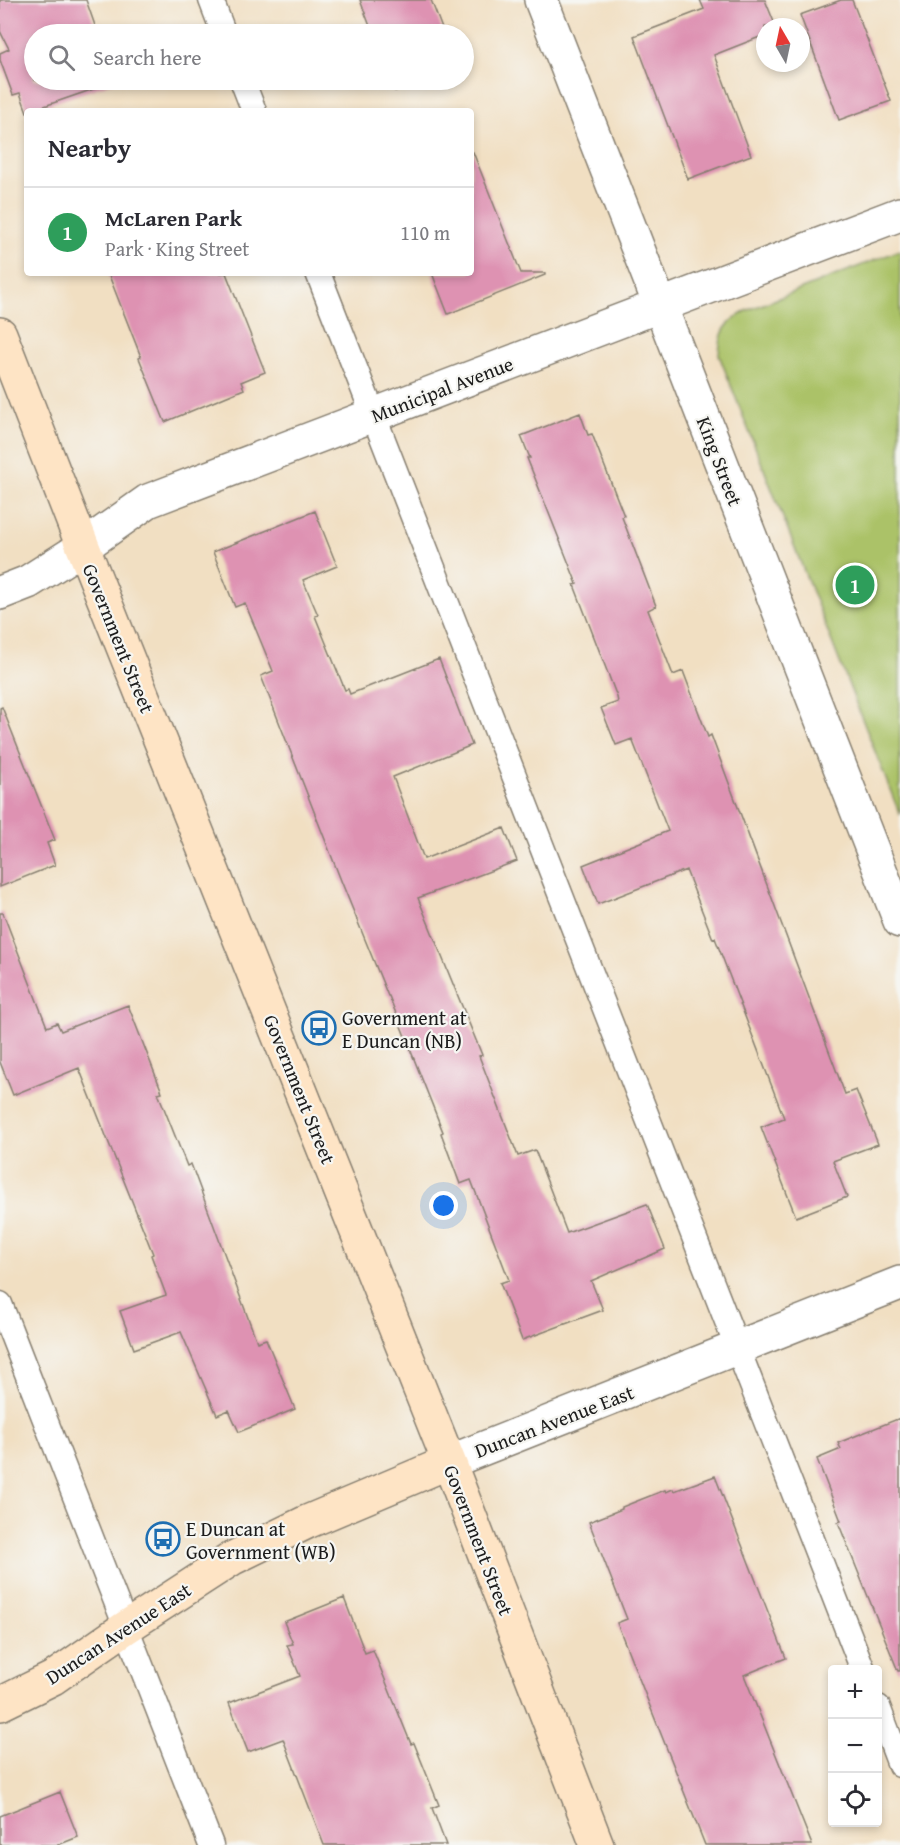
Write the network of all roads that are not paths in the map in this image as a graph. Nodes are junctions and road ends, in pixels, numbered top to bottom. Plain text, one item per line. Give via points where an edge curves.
1 (211, 0) edge
2 (548, 2) edge
3 (220, 24) edge
4 (246, 90) edge
5 (253, 108) edge
6 (900, 214) edge
7 (319, 276) edge
8 (660, 306) junction
9 (0, 334) edge
10 (374, 415) junction
11 (83, 548) junction
12 (0, 593) edge
13 (900, 921) edge
14 (900, 1283) edge
15 (0, 1304) edge
16 (738, 1348) junction
17 (449, 1462) junction
18 (125, 1628) junction
19 (861, 1665) edge
20 (0, 1704) edge
21 (882, 1718) edge
22 (900, 1765) edge
23 (211, 1845) edge
24 (597, 1845) edge

1 - 3 lane
2 - 8 street, King Street
4 - 5 lane
6 - 8 street, Municipal Avenue
7 - 10 lane
8 - 10 street, Municipal Avenue
8 - 13 street, King Street
9 - 11 street, Government Street
10 - 11 street, Municipal Avenue via 148,501
10 - 16 lane
11 - 12 street, Municipal Avenue via 28,582
11 - 17 street, Government Street
14 - 16 street, Duncan Avenue East
15 - 18 lane
16 - 17 street, Duncan Avenue East
16 - 19 lane
17 - 18 street, Duncan Avenue East via 233,1558
17 - 24 street, Government Street
18 - 20 street, Duncan Avenue East via 53,1678
18 - 23 lane
21 - 22 lane

